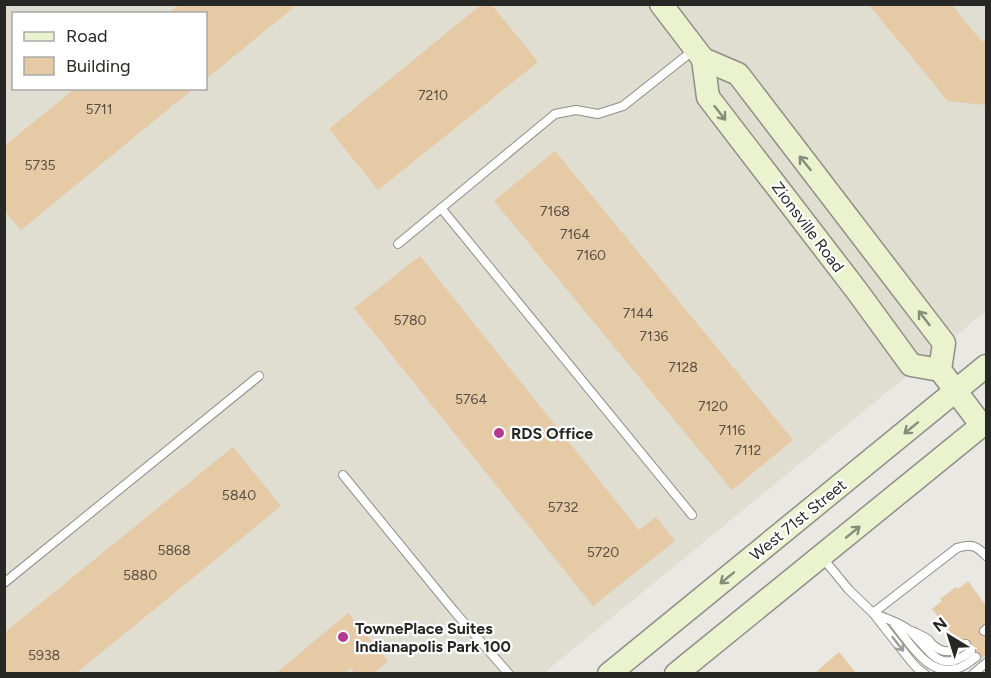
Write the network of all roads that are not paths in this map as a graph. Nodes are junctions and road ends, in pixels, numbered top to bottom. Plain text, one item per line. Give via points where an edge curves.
1 (661, 4) edge
2 (699, 54) junction
3 (441, 208) junction
4 (398, 244) dead end
5 (987, 366) edge
6 (940, 370) junction
7 (260, 376) dead end
8 (956, 391) junction
9 (985, 420) edge
10 (343, 475) dead end
11 (692, 515) dead end
12 (987, 556) edge
13 (822, 557) junction
14 (4, 583) edge
15 (873, 613) junction
16 (893, 622) junction
17 (987, 663) edge
18 (509, 674) edge
19 (609, 674) edge
20 (676, 674) edge
21 (925, 674) edge
22 (973, 674) edge

1 - 2 main road, Zionsville Road
2 - 3 lane via 623,106 598,114 576,110 555,114
2 -> 6 main road, Zionsville Road via 708,97 911,365
6 -> 2 main road, Zionsville Road via 944,343 738,74
3 - 4 lane
3 - 11 lane
5 - 8 main road, West 71st Street
6 - 8 main road
7 - 14 lane
8 - 9 main road
8 -> 19 main road, West 71st Street
13 -> 9 main road
10 - 18 lane
12 - 15 lane via 973,545 957,548
13 - 15 lane
13 - 20 main road
15 - 16 lane
15 -> 21 lane
16 - 16 lane via 921,657 936,668 955,670 963,666 971,651 956,660 939,659 909,629
17 - 22 lane

